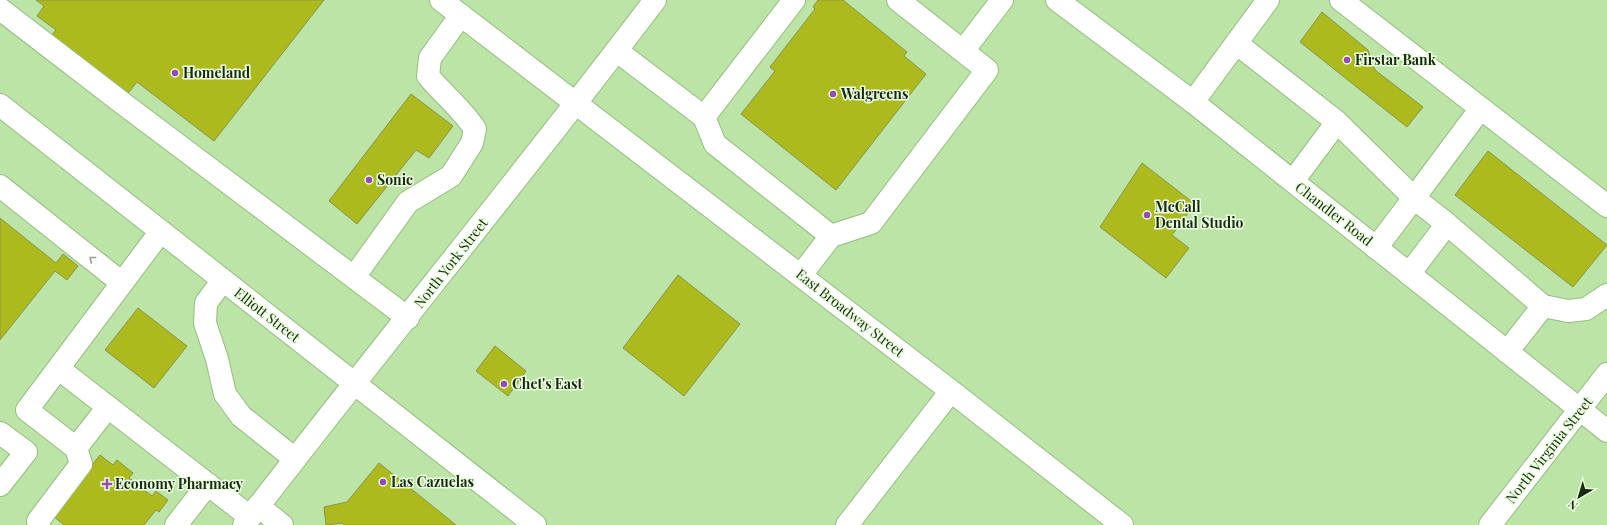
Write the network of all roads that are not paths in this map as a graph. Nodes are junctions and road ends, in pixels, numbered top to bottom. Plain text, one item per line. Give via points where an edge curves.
1 (441, 0) edge
2 (655, 0) edge
3 (794, 0) edge
4 (898, 0) edge
5 (1002, 0) edge
6 (1268, 0) edge
7 (1341, 0) edge
8 (1062, 1) edge
9 (0, 9) edge
10 (461, 15) junction
11 (1236, 43) junction
12 (617, 51) junction
13 (963, 51) junction
14 (1193, 102) junction
15 (577, 104) junction
16 (0, 105) edge
17 (1481, 108) junction
18 (704, 117) junction
19 (1337, 122) junction
20 (1293, 181) junction
21 (0, 186) edge
22 (1414, 198) junction
23 (1607, 206) edge
24 (1447, 224) junction
25 (161, 231) junction
26 (831, 236) junction
27 (1376, 248) junction
28 (1409, 274) junction
29 (801, 275) junction
30 (354, 277) junction
31 (223, 280) junction
32 (122, 284) junction
33 (1607, 295) edge
34 (1544, 306) junction
35 (408, 318) junction
36 (1507, 352) junction
37 (59, 369) junction
38 (1607, 374) edge
39 (353, 383) junction
40 (951, 391) junction
41 (108, 407) junction
42 (1580, 410) junction
43 (1607, 431) edge
44 (0, 433) edge
45 (76, 448) junction
46 (295, 459) junction
47 (208, 484) junction
48 (0, 485) edge
49 (251, 516) edge
50 (39, 525) edge
51 (176, 525) edge
52 (282, 525) edge
53 (535, 525) edge
54 (847, 525) edge
55 (1122, 525) edge
56 (1490, 525) edge

1 - 10 street, East Broadway Street
2 - 12 street, North York Street
3 - 18 street
4 - 13 street
5 - 13 street
6 - 11 street
7 - 17 street
8 - 14 street, Chandler Road
9 - 30 street
10 - 15 street, East Broadway Street
10 - 30 street via 430,58 428,76 475,129 472,143 451,176 408,202
11 - 14 street
11 - 19 street
12 - 15 street, North York Street
12 - 18 street
13 - 26 street via 987,70 872,223
14 - 20 street, Chandler Road
15 - 29 street, East Broadway Street
15 - 35 street, North York Street
16 - 25 street, Elliott Street
17 - 22 street
17 - 23 street
18 - 26 street via 715,144
19 - 20 street
19 - 22 street
20 - 27 street, Chandler Road
32 -> 21 street
22 - 24 street
22 - 27 street
24 - 28 street
24 - 34 street
25 - 31 street, Elliott Street
25 - 32 street
26 - 29 street
27 - 28 street, Chandler Road
28 - 36 street, Chandler Road
29 - 40 street, East Broadway Street
30 - 35 street
31 - 39 street, Elliott Street
31 - 46 street via 206,303 205,323 217,359 224,394 241,416
32 - 37 street
33 - 34 street via 1586,309 1568,311
34 - 36 street
35 - 39 street, North York Street
36 - 42 street, Chandler Road
37 - 41 street
37 - 45 street via 27,410
38 - 42 street, North Virginia Street
39 - 46 street, North York Street
39 - 53 street, Elliott Street
40 - 54 street
40 - 55 street, East Broadway Street
41 - 45 street
41 - 47 street
42 - 43 street, Chandler Road
42 - 56 street, North Virginia Street
44 - 48 street via 26,452
45 - 50 street via 81,464 38,521
46 - 49 street, North York Street
47 - 49 street
47 - 51 street
49 - 52 street

